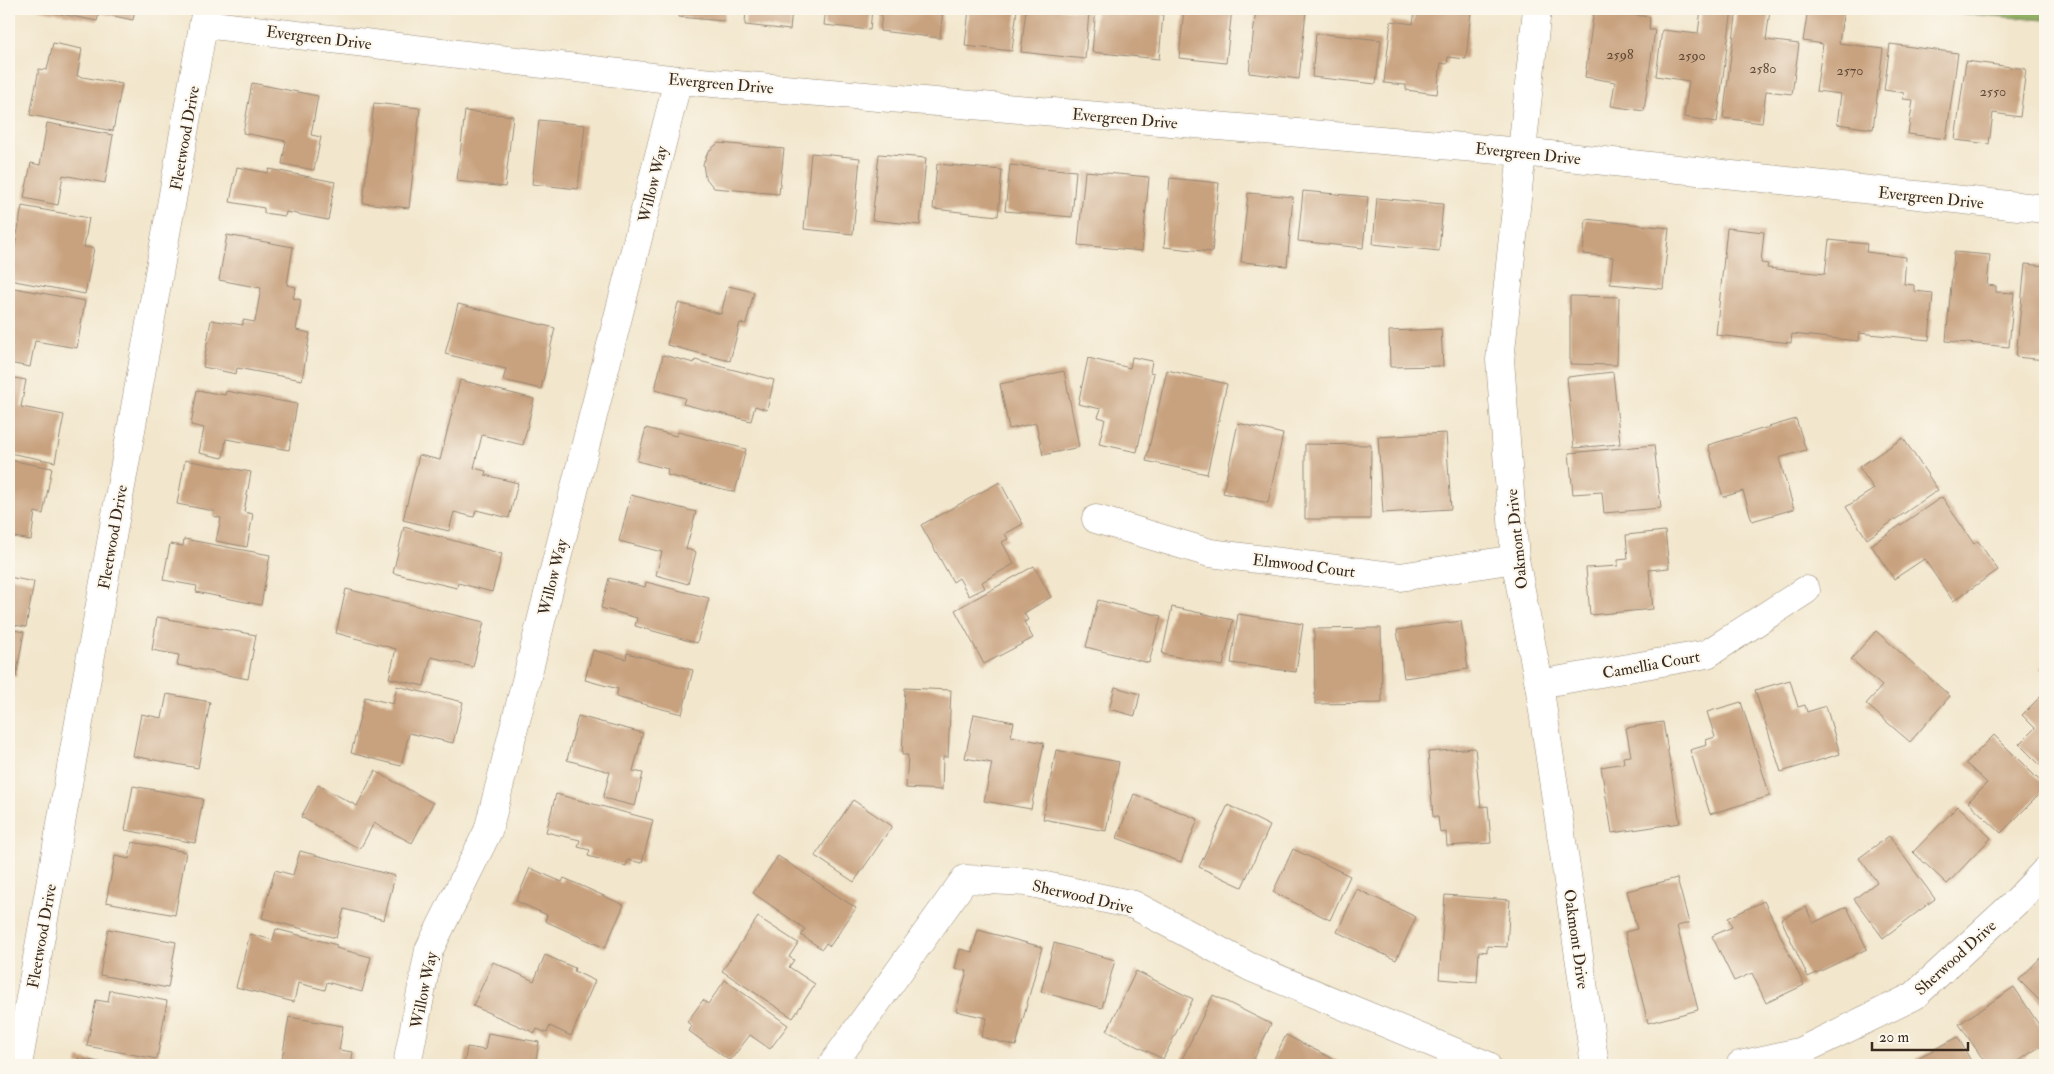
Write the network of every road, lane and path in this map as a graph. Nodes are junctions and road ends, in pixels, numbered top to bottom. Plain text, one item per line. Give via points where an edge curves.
1 (1537, 9) edge
2 (205, 16) edge
3 (678, 80) junction
4 (1522, 152) junction
5 (2045, 209) edge
6 (1096, 519) dead end
7 (1515, 559) junction
8 (1806, 590) dead end
9 (1539, 684) junction
10 (2045, 871) edge
11 (18, 1065) edge
12 (407, 1065) edge
13 (832, 1065) edge
14 (1486, 1065) edge
15 (1596, 1065) edge
16 (1740, 1065) edge

1 - 4 street, Oakmont Drive
2 - 3 street, Evergreen Drive
2 - 11 street, Fleetwood Drive
3 - 4 street, Evergreen Drive
3 - 12 street, Willow Way via 488,831 429,950
4 - 5 street, Evergreen Drive
4 - 7 street, Oakmont Drive via 1500,360
6 - 7 street, Elmwood Court via 1210,553 1400,577
7 - 9 street, Oakmont Drive
8 - 9 street, Camellia Court via 1707,654
9 - 15 street, Oakmont Drive
10 - 16 street, Sherwood Drive via 1914,996 1799,1052
13 - 14 street, Sherwood Drive via 965,878 1026,882 1134,905 1250,967

